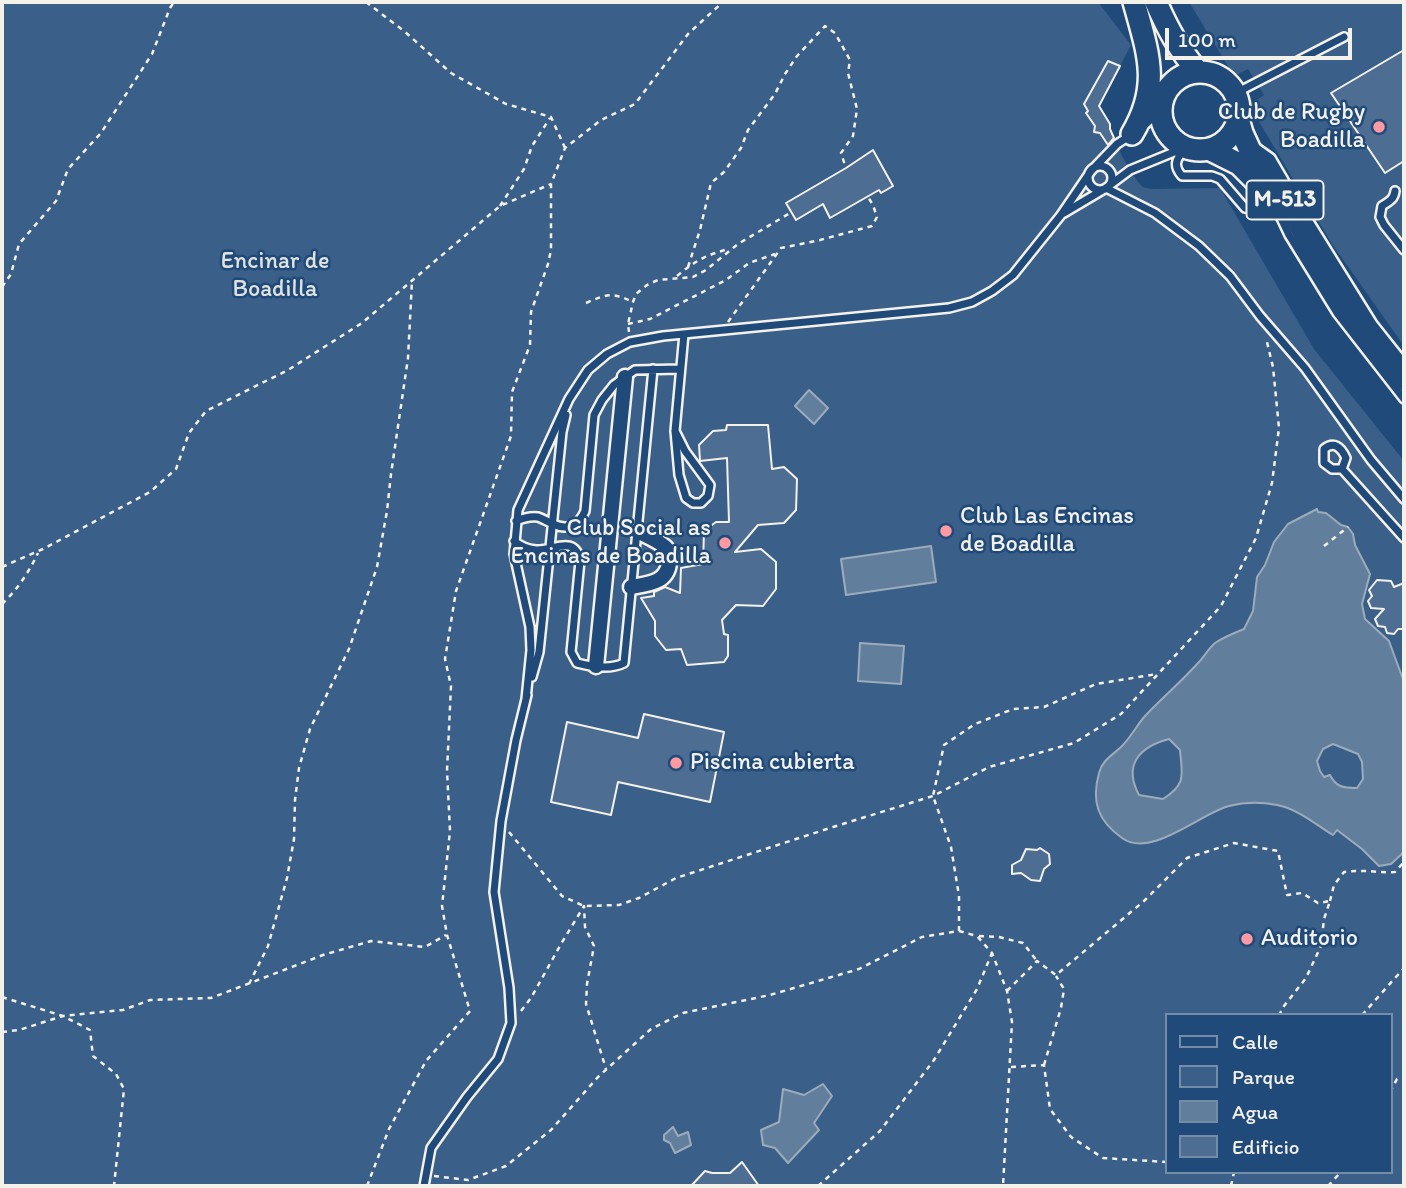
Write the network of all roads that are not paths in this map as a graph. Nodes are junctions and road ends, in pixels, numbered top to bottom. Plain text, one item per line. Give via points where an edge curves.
1 (1134, 2) edge
2 (1143, 2) edge
3 (1156, 2) edge
4 (1344, 37) dead end
5 (1198, 72) junction
6 (1234, 94) junction
7 (1161, 107) junction
8 (1241, 129) junction
9 (1132, 134) junction
10 (1186, 149) junction
11 (1209, 149) junction
12 (1091, 171) junction
13 (1107, 188) junction
14 (1395, 191) dead end
15 (1280, 192) junction
16 (1245, 208) dead end
17 (1302, 210) dead end
18 (1061, 215) junction
19 (1404, 250) edge
20 (1321, 265) junction
21 (684, 334) junction
22 (653, 369) junction
23 (680, 369) junction
24 (625, 377) junction
25 (1404, 379) edge
26 (569, 399) junction
27 (675, 431) junction
28 (1342, 469) dead end
29 (1404, 499) edge
30 (516, 521) junction
31 (553, 524) junction
32 (637, 531) junction
33 (1404, 538) edge
34 (514, 541) junction
35 (551, 548) junction
36 (632, 587) junction
37 (596, 666) junction
38 (526, 699) junction
39 (424, 1186) edge

1 - 9 main road via 1150,72 1149,92
2 - 7 main road via 1164,63
3 - 5 main road via 1180,51
4 - 6 lane
5 - 6 main road via 1219,78
5 - 7 main road via 1178,78
6 - 8 main road, M-513
7 - 9 lane
7 - 10 main road via 1165,129
8 - 11 main road
8 - 15 lane via 1271,158
8 - 20 main road, M-513 via 1252,155
9 - 12 lane
10 - 11 main road, M-513
10 - 13 lane via 1130,170
10 - 16 lane via 1175,164 1182,176 1220,179
11 - 15 main road, M-513
12 - 13 lane via 1091,186
12 - 13 lane via 1102,167 1109,171
12 - 18 lane
13 - 18 lane
13 - 29 lane via 1156,213 1230,276
14 - 19 lane via 1382,206 1380,217
15 - 20 main road, M-513
15 - 25 lane via 1289,235 1337,313
17 - 25 lane
18 - 21 lane via 1013,275 972,302
20 - 25 main road, M-513 via 1363,329
21 - 23 lane
21 - 26 lane via 630,342 607,354
22 - 23 lane
22 - 24 lane via 635,370
22 - 32 lane
23 - 27 lane
24 - 31 lane via 594,415 581,520 575,525
24 - 37 street
26 - 30 lane
26 - 31 lane
27 - 27 lane via 686,498 701,503 710,485
28 - 33 lane
30 - 31 lane via 535,517
30 - 34 lane
31 - 35 lane
32 - 36 lane
32 - 36 street via 667,548 670,558 664,577
34 - 35 lane via 525,548
34 - 38 lane via 530,627
35 - 37 lane via 568,545 578,554 571,652 577,663
35 - 38 lane via 539,652
36 - 37 lane via 624,663 615,668
38 - 39 lane via 501,821 494,892 511,1023 498,1059 431,1148

